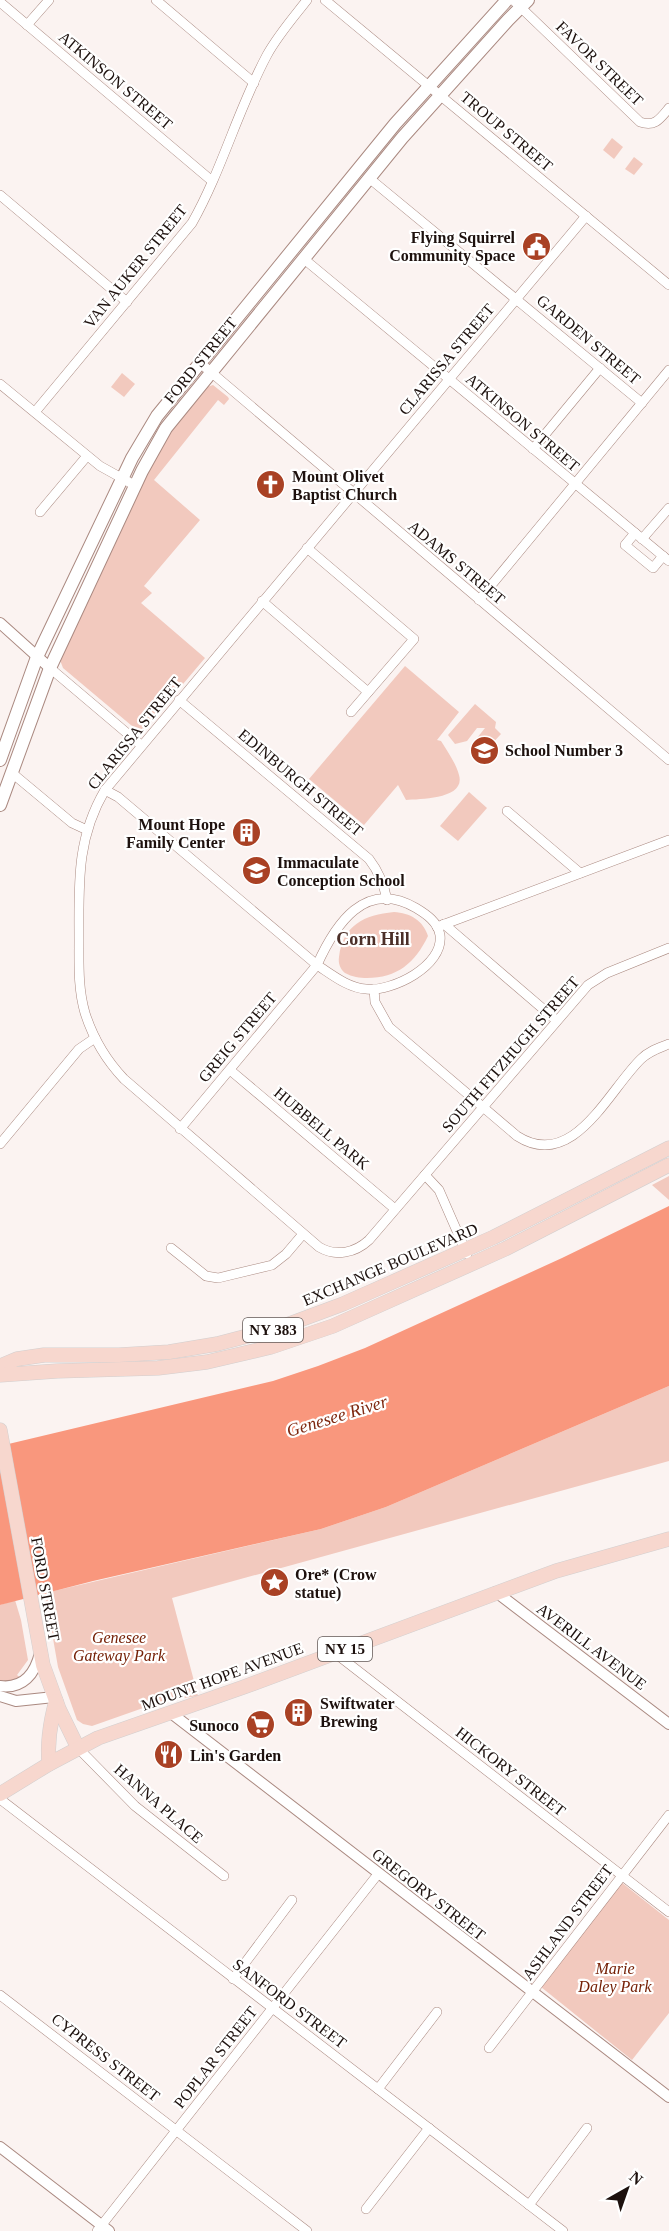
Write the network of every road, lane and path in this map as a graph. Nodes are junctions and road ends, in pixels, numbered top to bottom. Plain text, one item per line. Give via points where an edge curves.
1 (49, 0) edge
2 (156, 0) edge
3 (307, 0) edge
4 (325, 0) edge
5 (507, 0) edge
6 (0, 2) edge
7 (520, 2) edge
8 (27, 25) junction
9 (254, 83) junction
10 (429, 86) junction
11 (440, 95) junction
12 (669, 108) edge
13 (369, 178) junction
14 (212, 181) junction
15 (0, 195) edge
16 (586, 216) junction
17 (304, 259) junction
18 (669, 285) edge
19 (517, 298) junction
20 (128, 302) junction
21 (199, 362) junction
22 (600, 368) junction
23 (669, 370) edge
24 (211, 372) junction
25 (449, 379) junction
26 (0, 384) edge
27 (642, 403) junction
28 (35, 412) junction
29 (533, 449) junction
30 (87, 456) junction
31 (122, 479) junction
32 (575, 484) junction
33 (136, 486) junction
34 (353, 493) junction
35 (669, 507) edge
36 (40, 512) dead end
37 (639, 536) junction
38 (307, 548) junction
39 (666, 558) edge
40 (479, 600) junction
41 (262, 601) junction
42 (1, 626) edge
43 (37, 657) junction
44 (50, 668) junction
45 (368, 692) junction
46 (179, 699) junction
47 (351, 712) dead end
48 (141, 745) junction
49 (0, 760) edge
50 (669, 760) edge
51 (12, 773) junction
52 (105, 790) junction
53 (0, 805) edge
54 (507, 811) dead end
55 (87, 830) junction
56 (669, 840) edge
57 (580, 873) junction
58 (387, 900) junction
59 (441, 926) junction
60 (669, 948) edge
61 (317, 965) junction
62 (374, 989) junction
63 (556, 1020) junction
64 (95, 1038) junction
65 (669, 1044) edge
66 (230, 1070) junction
67 (483, 1107) junction
68 (180, 1129) junction
69 (0, 1144) edge
70 (669, 1148) edge
71 (669, 1165) edge
72 (425, 1175) junction
73 (395, 1209) junction
74 (303, 1234) junction
75 (171, 1248) dead end
76 (466, 1250) junction
77 (472, 1264) junction
78 (0, 1366) edge
79 (0, 1375) edge
80 (0, 1430) edge
81 (669, 1539) edge
82 (496, 1592) junction
83 (40, 1646) junction
84 (335, 1653) junction
85 (0, 1686) edge
86 (0, 1696) edge
87 (55, 1699) junction
88 (171, 1713) junction
89 (669, 1724) edge
90 (78, 1748) junction
91 (49, 1764) junction
92 (0, 1796) edge
93 (669, 1815) edge
94 (378, 1874) junction
95 (224, 1876) dead end
96 (622, 1876) junction
97 (292, 1900) dead end
98 (669, 1912) edge
99 (233, 1979) junction
100 (532, 1993) junction
101 (0, 1995) edge
102 (272, 2008) junction
103 (437, 2012) dead end
104 (489, 2048) dead end
105 (378, 2089) junction
106 (669, 2097) edge
107 (429, 2128) junction
108 (587, 2128) dead end
109 (177, 2131) junction
110 (0, 2147) edge
111 (529, 2205) junction
112 (366, 2209) dead end
113 (103, 2229) edge
114 (307, 2231) edge
115 (563, 2231) edge

1 - 8 street
2 - 9 street
3 - 9 street, VAN AUKER STREET via 274,43
4 - 10 street, TROUP STREET
5 - 10 main road, FORD STREET
6 - 8 street, ATKINSON STREET
7 - 11 main road, FORD STREET
7 - 12 street, FAVOR STREET via 640,122 657,122
8 - 14 street, ATKINSON STREET
9 - 14 street, VAN AUKER STREET
10 - 11 street, TROUP STREET
10 - 21 main road, FORD STREET
11 - 13 main road, FORD STREET
11 - 16 street, TROUP STREET
13 - 17 main road, FORD STREET
13 - 19 street, GARDEN STREET
14 - 20 street, VAN AUKER STREET via 192,223
15 - 20 street
16 - 18 street, TROUP STREET
16 - 19 street, CLARISSA STREET
17 - 24 main road, FORD STREET
17 - 25 street, ATKINSON STREET
19 - 22 street, GARDEN STREET
19 - 25 street, CLARISSA STREET
20 - 28 street, VAN AUKER STREET
21 - 24 street, ADAMS STREET
21 - 31 main road, FORD STREET via 157,416
22 - 27 street, GARDEN STREET
22 - 29 street
23 - 27 street
24 - 33 main road, FORD STREET via 166,428
24 - 34 street, ADAMS STREET
25 - 29 street, ATKINSON STREET
25 - 34 street, CLARISSA STREET
26 - 28 street
27 - 32 street
28 - 30 street
29 - 32 street, ATKINSON STREET
30 - 31 street
30 - 36 street
31 - 33 street
31 - 43 main road, FORD STREET
32 - 37 street, ATKINSON STREET
32 - 40 street
33 - 44 main road, FORD STREET
34 - 38 street, CLARISSA STREET
34 - 40 street, ADAMS STREET
35 - 37 street
37 - 39 street, ATKINSON STREET
37 - 39 street via 625,545 653,568
38 - 41 street, CLARISSA STREET
38 - 45 street via 414,639
40 - 50 street, ADAMS STREET
41 - 45 street
41 - 46 street, CLARISSA STREET
42 - 43 street
43 - 44 street
43 - 49 main road, FORD STREET
44 - 48 street
44 - 51 main road, FORD STREET
45 - 47 street
46 - 48 street, CLARISSA STREET
46 - 58 street, EDINBURGH STREET via 369,860 382,880
48 - 52 street, CLARISSA STREET
51 - 53 main road, FORD STREET
51 - 55 street via 72,823
52 - 55 street, CLARISSA STREET
52 - 61 street
54 - 57 street
55 - 64 street, CLARISSA STREET via 79,880 80,985
56 - 57 street
57 - 59 street
58 - 59 street via 413,906
58 - 61 street via 367,903 346,916 329,938
59 - 62 street via 438,950 428,963 404,981
59 - 63 street
60 - 63 street, SOUTH FITZHUGH STREET via 597,978
61 - 62 street via 349,984
61 - 66 street, GREIG STREET
62 - 67 street via 375,1002 389,1027
63 - 67 street, SOUTH FITZHUGH STREET
64 - 68 street, CLARISSA STREET via 124,1079
64 - 69 street via 79,1049
65 - 67 street via 641,1059 586,1124 561,1143 526,1142
66 - 68 street, GREIG STREET
66 - 73 street, HUBBELL PARK
67 - 72 street, SOUTH FITZHUGH STREET
68 - 74 street, CLARISSA STREET
70 - 76 main road, EXCHANGE BOULEVARD / NY 383
71 - 77 main road, EXCHANGE BOULEVARD / NY 383
72 - 73 street, SOUTH FITZHUGH STREET
72 - 76 street via 439,1190
73 - 74 street, CLARISSA STREET via 365,1244 348,1252 324,1250
74 - 75 street via 276,1263 215,1279 203,1275
76 - 77 street
76 - 78 main road, EXCHANGE BOULEVARD / NY 383 via 320,1314 217,1344 160,1353 24,1358
77 - 79 main road, EXCHANGE BOULEVARD / NY 383 via 333,1326 255,1352 150,1369
80 - 83 main road, FORD STREET
81 - 82 main road, MOUNT HOPE AVENUE / NY 15 via 572,1565
82 - 84 main road, MOUNT HOPE AVENUE / NY 15
82 - 89 street, AVERILL AVENUE
83 - 85 street via 33,1673 17,1686
83 - 87 main road, FORD STREET
84 - 88 main road, MOUNT HOPE AVENUE / NY 15
84 - 96 street, HICKORY STREET
86 - 87 street via 16,1701
87 - 90 main road, FORD STREET
87 - 91 main road via 49,1724
88 - 90 main road, MOUNT HOPE AVENUE / NY 15
88 - 94 street, GREGORY STREET
90 - 91 main road, MOUNT HOPE AVENUE / NY 15
90 - 95 street, HANNA PLACE via 135,1806
91 - 92 main road, MOUNT HOPE AVENUE / NY 15
92 - 99 street, SANFORD STREET
93 - 96 street, ASHLAND STREET
94 - 100 street, GREGORY STREET
94 - 102 street, POPLAR STREET
96 - 98 street, HICKORY STREET
96 - 100 street, ASHLAND STREET
97 - 99 street
99 - 102 street, SANFORD STREET
100 - 104 street, ASHLAND STREET
100 - 106 street, GREGORY STREET
101 - 109 street, CYPRESS STREET
102 - 105 street, SANFORD STREET
102 - 109 street, POPLAR STREET
103 - 105 street
105 - 107 street, SANFORD STREET
107 - 111 street, SANFORD STREET
107 - 112 street
108 - 111 street
109 - 113 street, POPLAR STREET
109 - 114 street, CYPRESS STREET
110 - 113 street
111 - 115 street, SANFORD STREET

